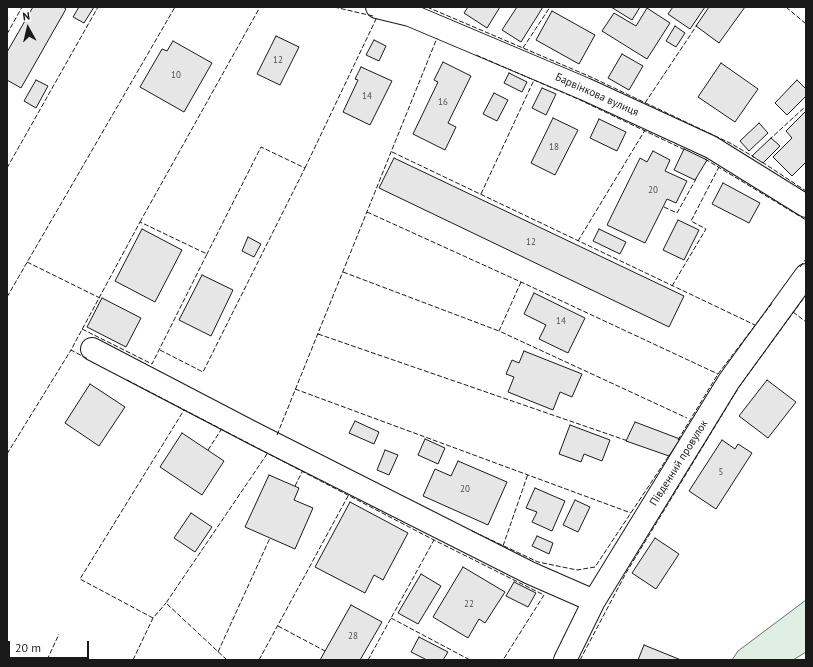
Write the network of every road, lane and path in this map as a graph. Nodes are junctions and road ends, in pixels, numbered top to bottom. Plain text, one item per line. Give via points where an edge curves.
1 (377, 7) edge
2 (806, 206) edge
3 (806, 275) edge
4 (92, 350) dead end
5 (594, 601) junction
6 (565, 660) edge

1 - 2 street, Барвінкова вулиця via 410,15 585,89 711,147
3 - 5 street, Південний провулок via 729,381
4 - 5 street via 523,569
5 - 6 street, Південний провулок

